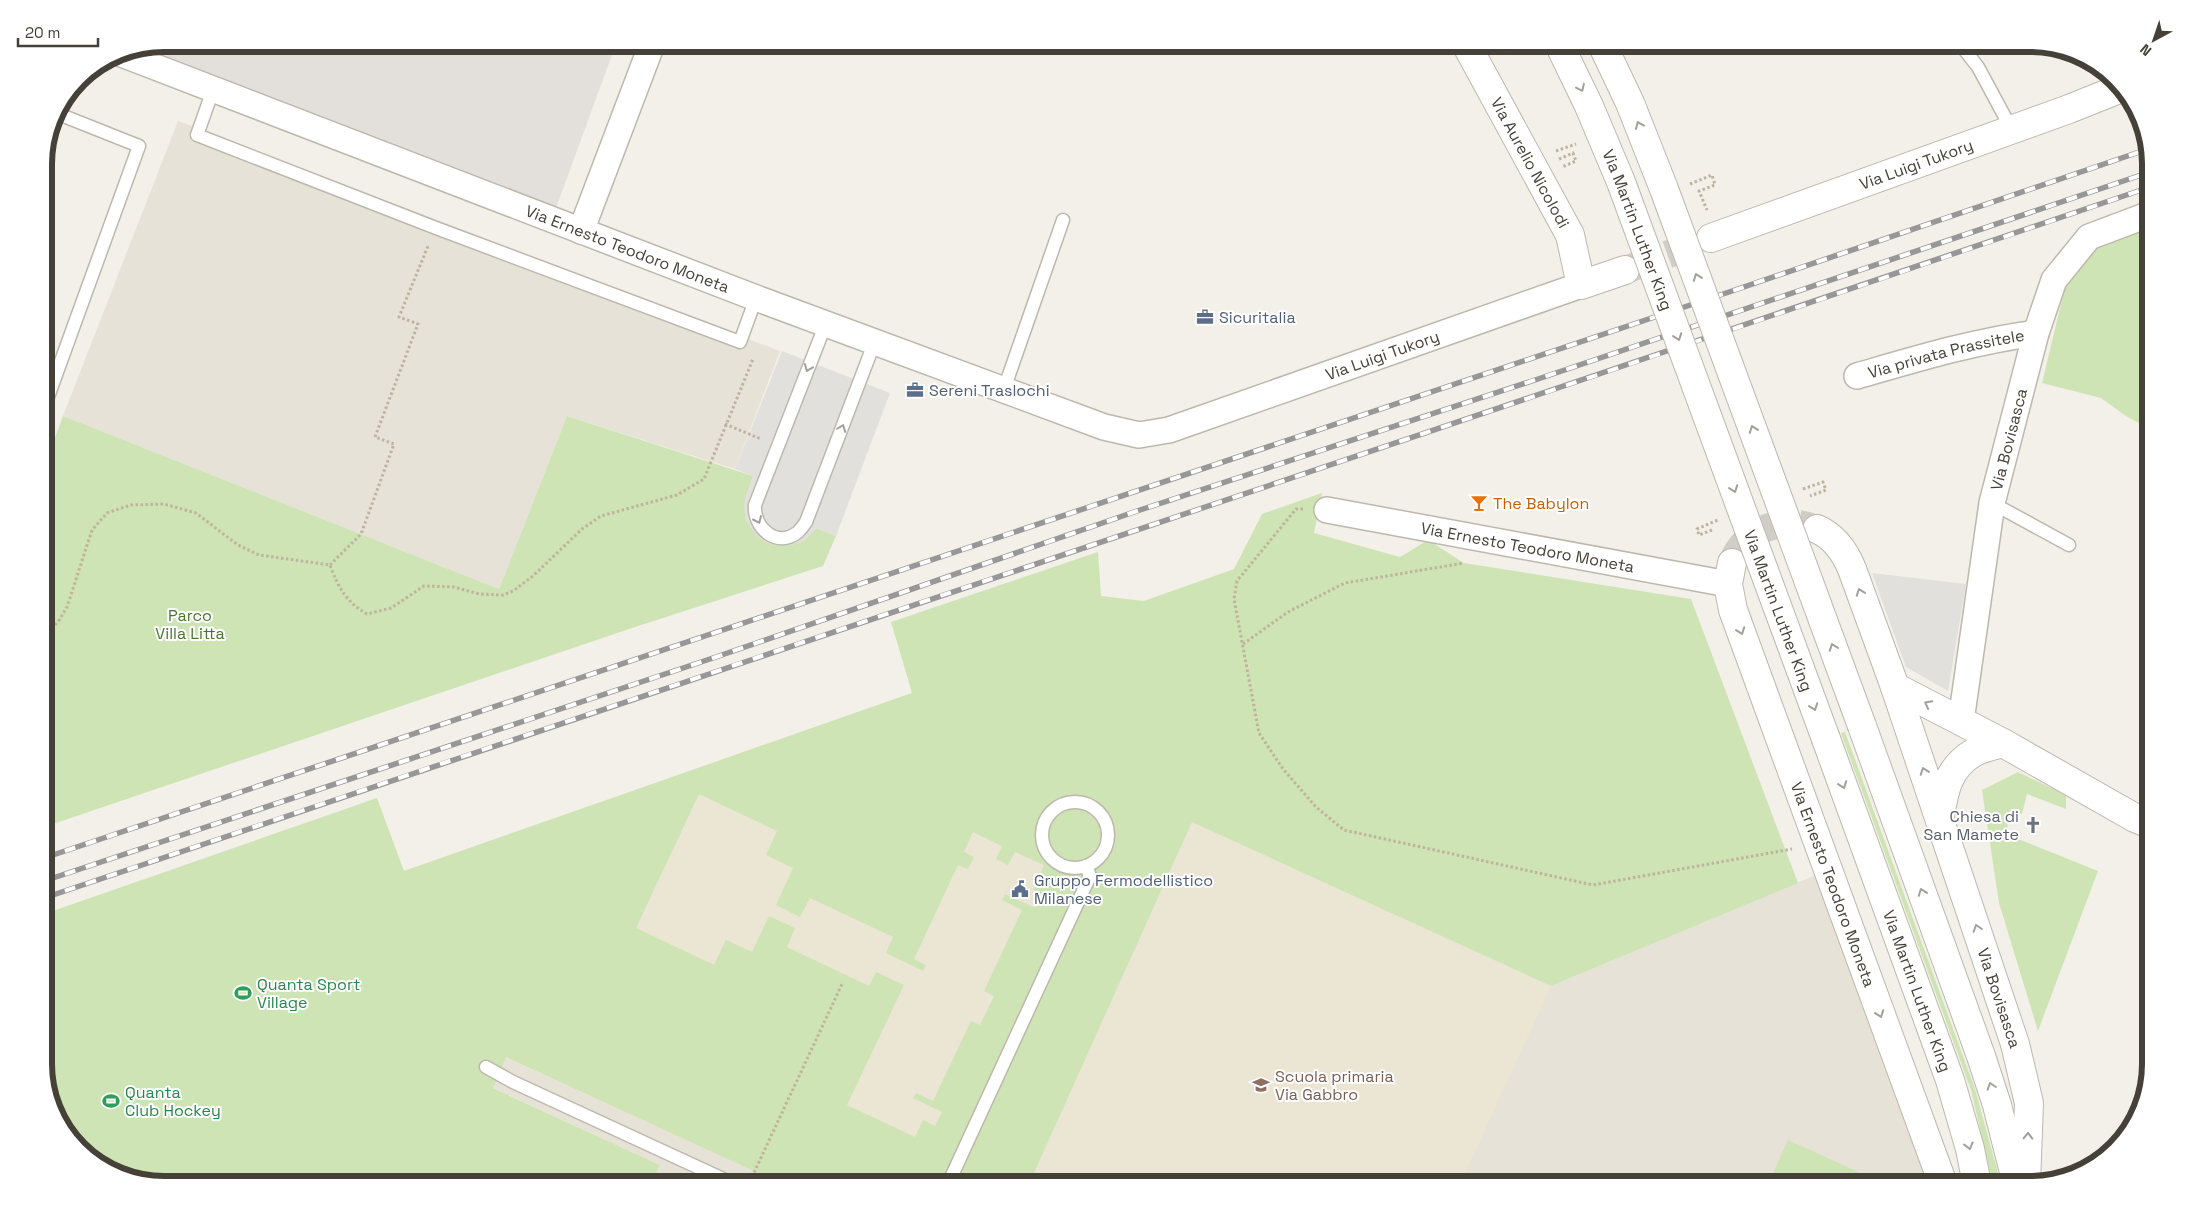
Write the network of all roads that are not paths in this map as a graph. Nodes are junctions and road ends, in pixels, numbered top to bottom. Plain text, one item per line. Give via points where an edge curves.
1 (649, 52) edge
2 (1470, 52) edge
3 (1563, 52) edge
4 (1606, 52) edge
5 (1966, 52) edge
6 (131, 58) edge
7 (213, 90) junction
8 (2114, 91) edge
9 (63, 117) edge
10 (2012, 130) junction
11 (2141, 217) edge
12 (1063, 220) dead end
13 (581, 231) junction
14 (1711, 238) tunnel mouth
15 (1625, 270) tunnel mouth
16 (1581, 285) junction
17 (756, 298) junction
18 (826, 323) junction
19 (2036, 334) junction
20 (875, 341) junction
21 (1857, 376) dead end
22 (53, 383) edge
23 (1004, 389) junction
24 (1139, 435) joint
25 (1992, 503) junction
26 (1327, 510) road end
27 (1817, 529) tunnel mouth
28 (2069, 545) dead end
29 (1730, 574) joint
30 (1895, 687) junction
31 (1961, 721) junction
32 (2002, 743) junction
33 (1940, 817) junction
34 (2142, 821) edge
35 (1086, 866) junction
36 (486, 1067) dead end
37 (717, 1176) edge
38 (952, 1176) edge
39 (1940, 1176) edge
40 (1975, 1176) edge
41 (2015, 1176) edge
42 (2026, 1176) edge

1 - 13 street
2 - 16 street, Via Aurelio Nicolodi via 1570,235
3 -> 40 street, Via Martin Luther King, bridge via 1621,182 1826,739 1950,1080
41 -> 4 street, bridge via 1989,1079 1862,726 1661,180
5 - 10 lane via 1978,67
6 - 7 street, Via Ernesto Teodoro Moneta
7 - 13 street, Via Ernesto Teodoro Moneta
7 - 17 lane via 197,135 436,228 740,342
8 - 10 street, Via Luigi Tukory
9 - 22 lane via 138,146
10 - 14 street, Via Luigi Tukory
11 - 19 street, Via Bovisasca via 2089,237 2054,280
12 - 23 lane
13 - 17 street, Via Ernesto Teodoro Moneta
15 - 16 street, Via Luigi Tukory
16 - 24 street, Via Luigi Tukory via 1178,426
17 - 18 street, Via Ernesto Teodoro Moneta
18 - 20 street, Via Ernesto Teodoro Moneta
18 -> 20 lane via 755,505 758,524 767,534 786,537 798,532 806,522
19 - 21 street, Via privata Prassitele via 1956,348
19 - 25 street, Via Bovisasca
20 - 23 street, Via Ernesto Teodoro Moneta
23 - 24 street, Via Ernesto Teodoro Moneta via 1104,427
25 - 28 lane
25 - 31 street, Via Bovisasca
26 - 29 street, Via Ernesto Teodoro Moneta
30 -> 27 street, Via Bovisasca via 1847,558 1836,542
29 -> 39 street, Via Ernesto Teodoro Moneta via 1733,610
31 -> 30 street
33 -> 30 street, Via Bovisasca
31 - 32 street
32 - 33 street, Via Bovisasca via 1973,753 1958,767 1946,784
32 - 34 street
42 -> 33 street, Via Bovisasca via 2029,1103 2015,1044
35 - 35 lane via 1063,866 1049,855 1043,845 1045,821 1052,811 1066,803 1085,803 1094,808 1103,816 1107,826 1105,849 1095,862
35 - 38 lane via 1090,876
36 - 37 lane

